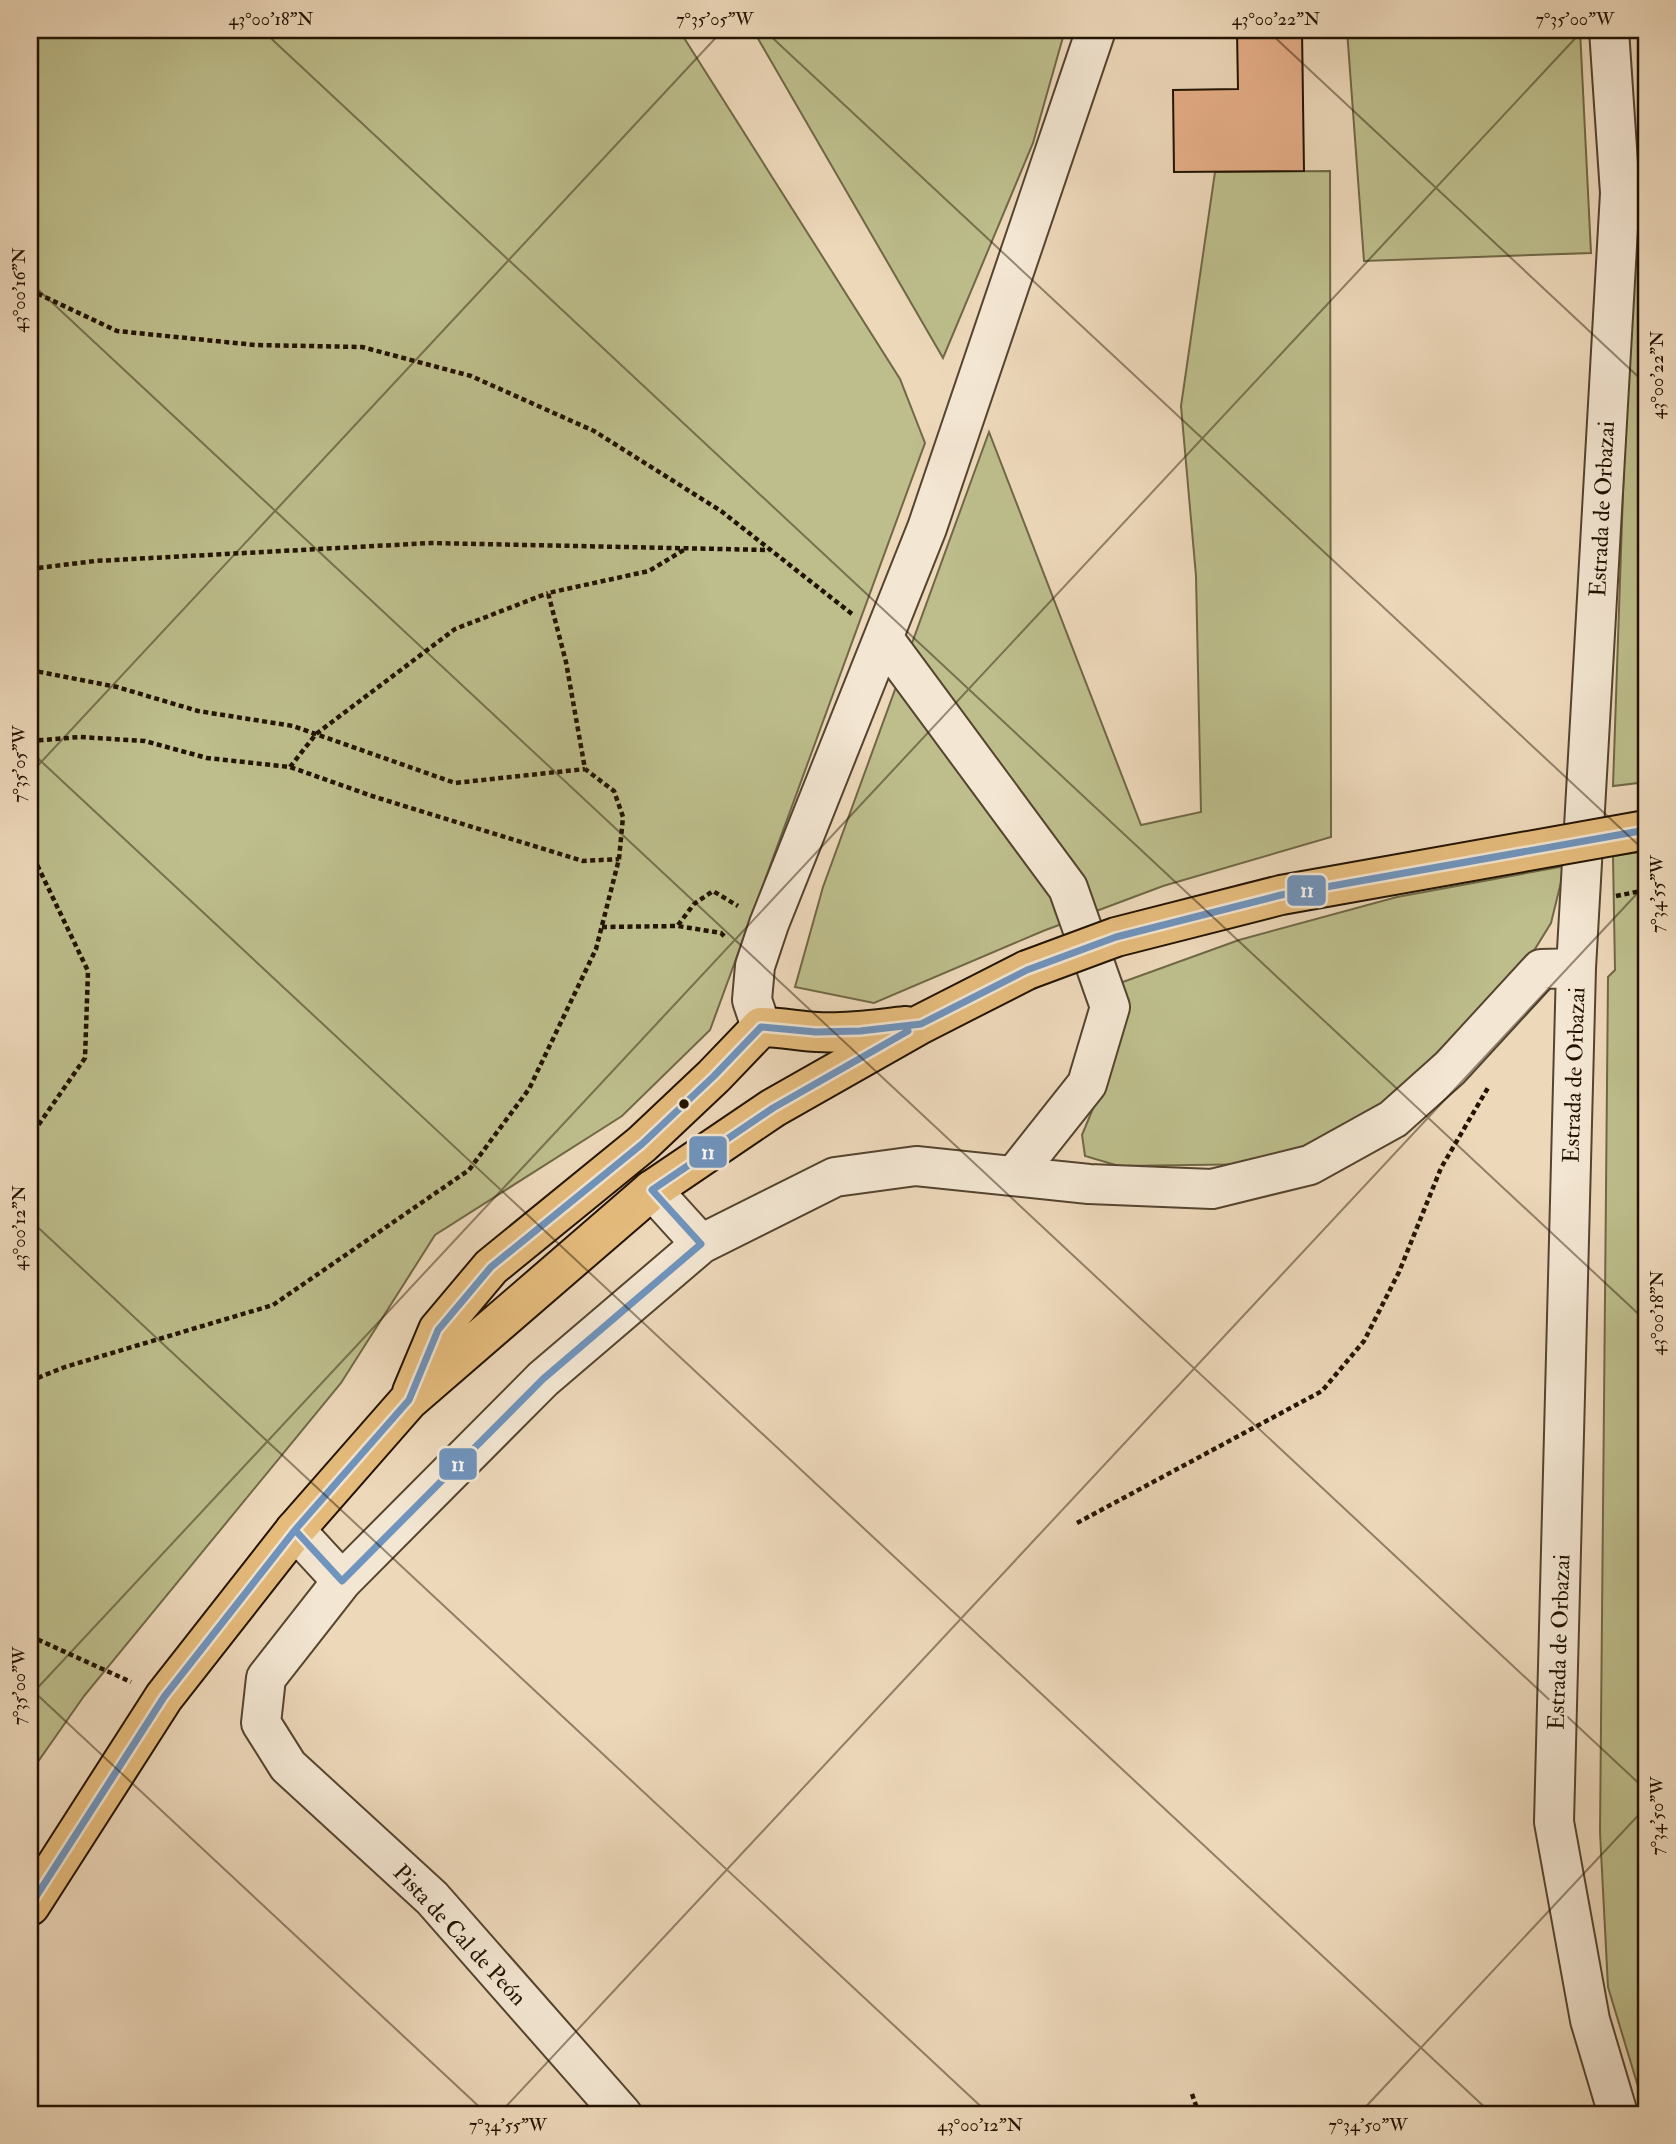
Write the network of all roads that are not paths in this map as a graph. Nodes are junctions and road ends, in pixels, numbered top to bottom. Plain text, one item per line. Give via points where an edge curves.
1 (1096, 30) edge
2 (1609, 30) edge
3 (884, 639) junction
4 (1646, 830) edge
5 (1576, 968) junction
6 (922, 1024) junction
7 (761, 1027) junction
8 (1014, 1176) junction
9 (652, 1191) junction
10 (701, 1244) junction
11 (409, 1400) junction
12 (295, 1530) junction
13 (342, 1581) junction
14 (30, 1906) edge
15 (622, 2114) edge
16 (1619, 2114) edge

1 - 3 street via 927,528
2 - 5 street, Estrada de Orbazai via 1620,193
3 - 7 street via 755,965 752,1000
3 - 8 street via 1068,888 1110,1007 1087,1084
4 - 6 highway, bridge via 1281,895 1116,937 1027,971
5 - 8 street, Pista de Cal de Peón via 1541,969 1450,1068 1393,1119 1310,1165 1212,1189
5 - 16 street, Estrada de Orbazai via 1554,1822 1590,2020
6 - 7 highway via 816,1032
6 - 9 highway via 773,1108
7 - 11 highway via 642,1144 491,1267 438,1330
8 - 10 street, Pista de Cal de Peón via 916,1166 835,1177
9 - 10 street
9 - 11 highway
10 - 13 street, Pista de Cal de Peón via 543,1379
11 - 12 highway
12 - 13 street
12 - 14 highway via 164,1696
13 - 15 street, Pista de Cal de Peón via 266,1678 261,1723 288,1766 432,1898

